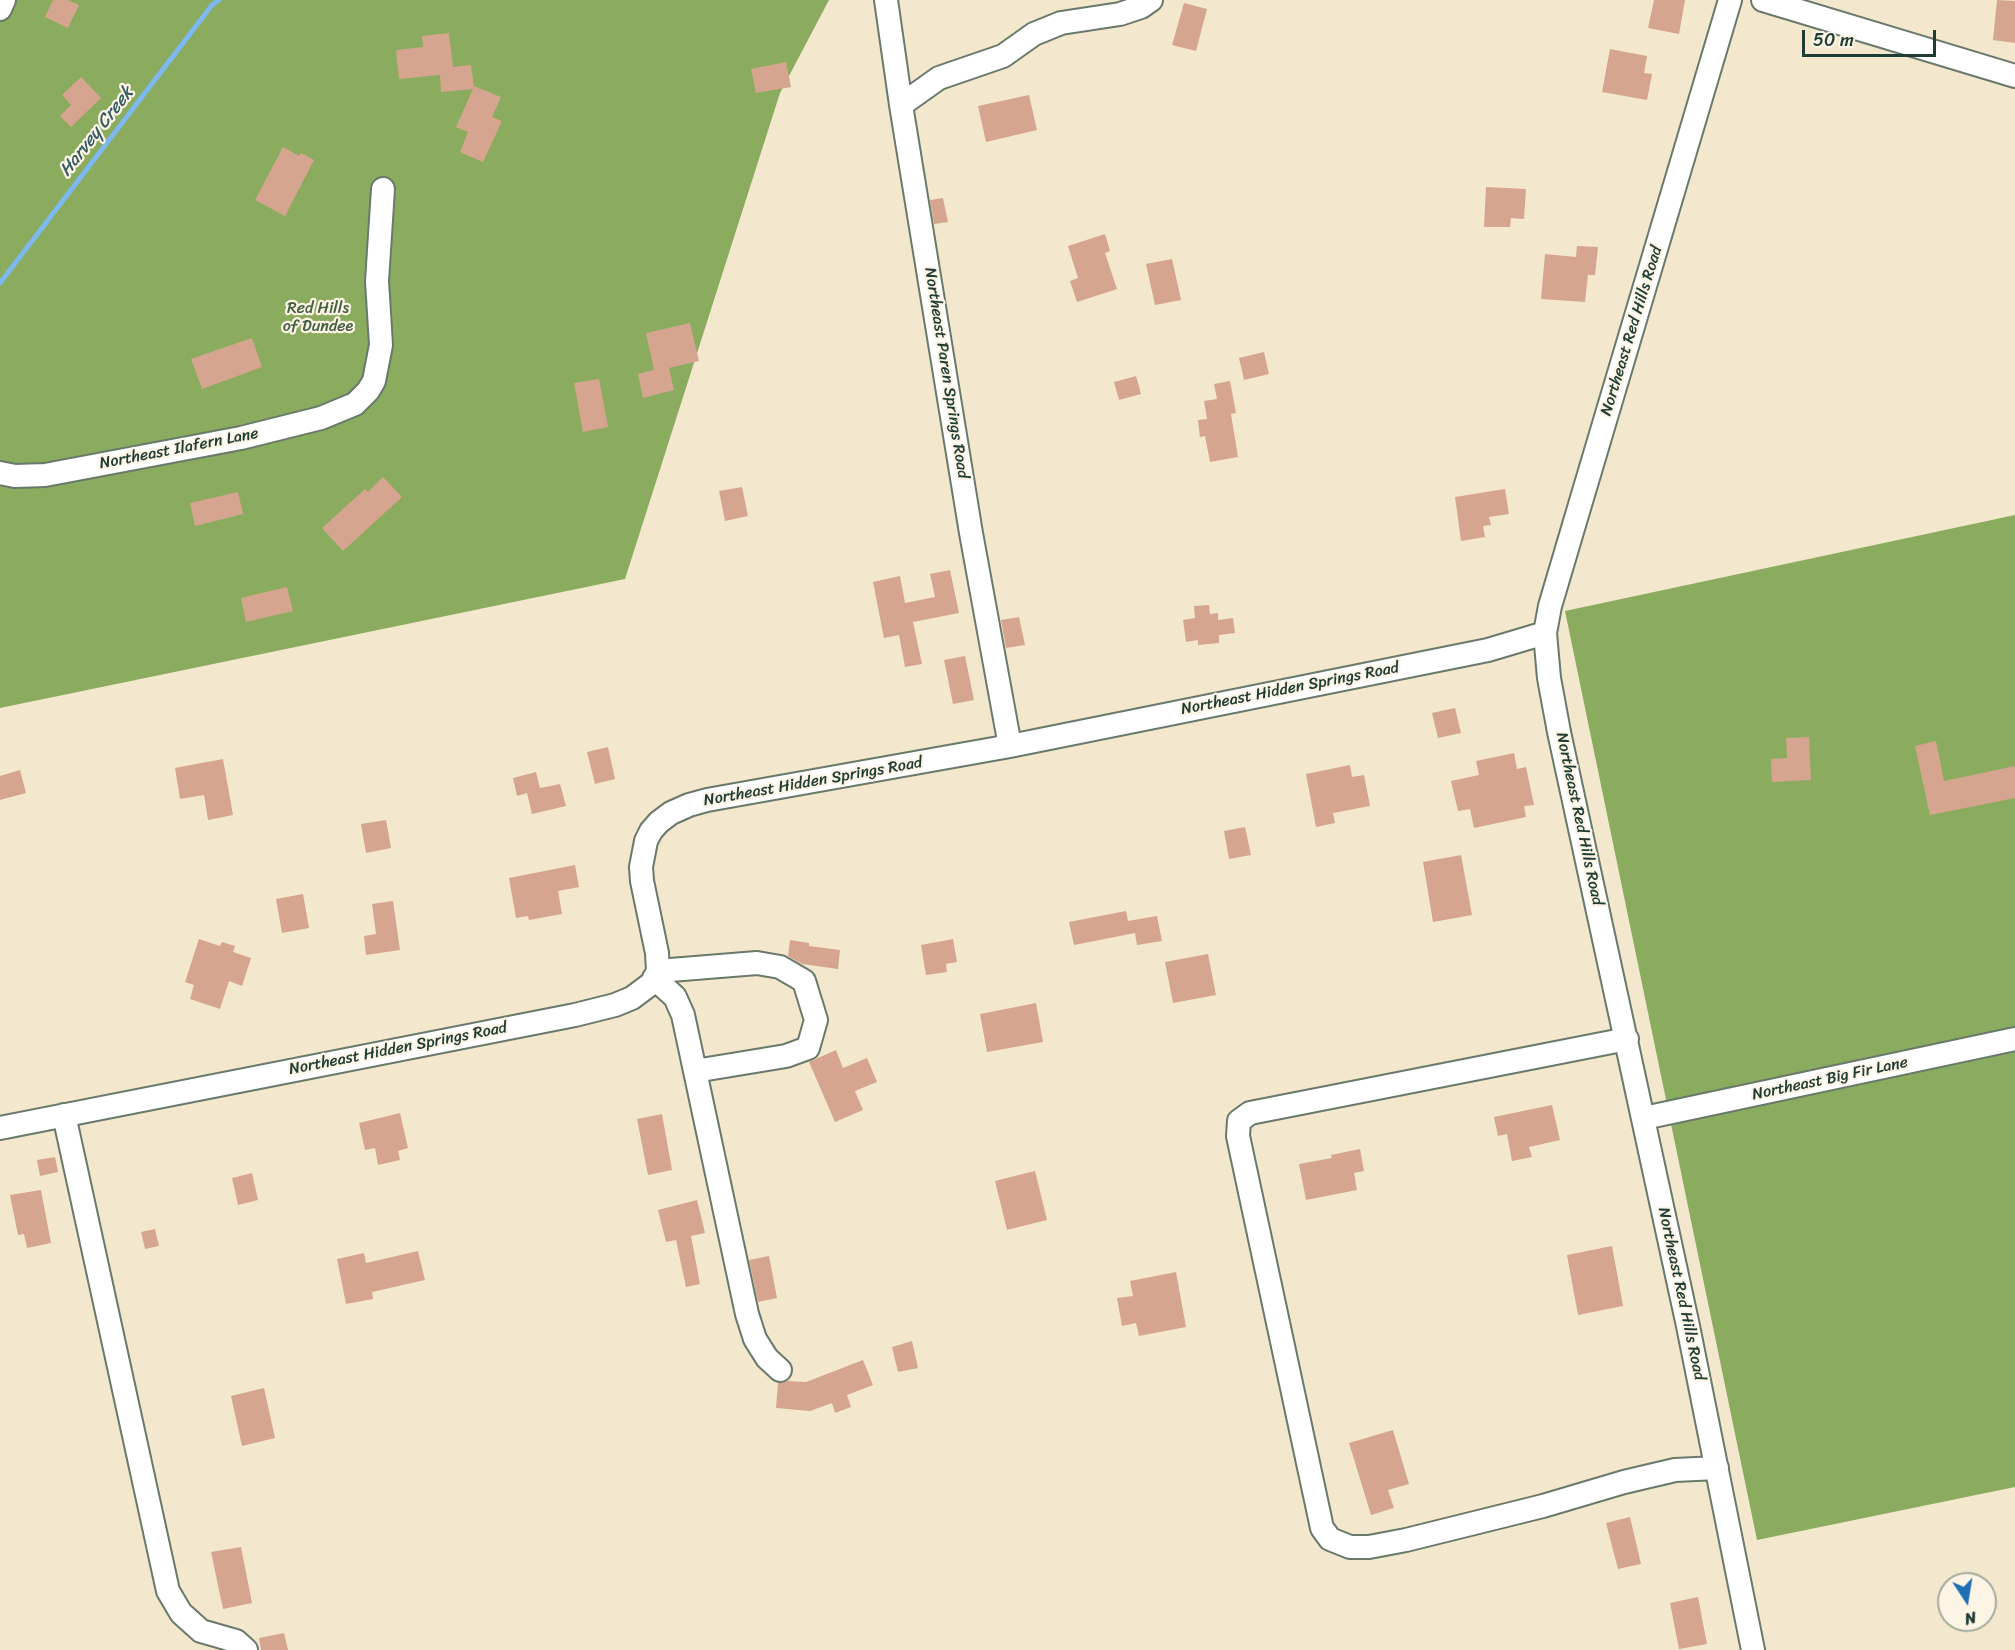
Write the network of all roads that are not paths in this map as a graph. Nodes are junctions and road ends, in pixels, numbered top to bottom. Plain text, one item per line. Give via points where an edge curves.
1 (4, 0) edge
2 (886, 0) edge
3 (1151, 0) edge
4 (1730, 0) edge
5 (1763, 0) edge
6 (0, 9) edge
7 (2015, 76) edge
8 (901, 105) junction
9 (383, 189) dead end
10 (0, 473) edge
11 (1545, 633) junction
12 (1010, 746) junction
13 (656, 974) junction
14 (1627, 1039) junction
15 (2015, 1039) edge
16 (695, 1071) junction
17 (64, 1115) junction
18 (1644, 1118) junction
19 (0, 1128) edge
20 (780, 1370) dead end
21 (1717, 1468) junction
22 (246, 1650) edge
23 (1753, 1650) edge

1 - 6 street
2 - 8 street, Northeast Paren Springs Road
3 - 8 street via 1120,14 1061,23 1034,34 1003,56 939,78
4 - 11 street, Northeast Red Hills Road
5 - 7 street
8 - 12 street, Northeast Paren Springs Road
9 - 10 street, Northeast Ilafern Lane via 377,281 379,355 374,381 355,404 321,418 241,438 45,475
11 - 12 street, Northeast Hidden Springs Road via 1488,650
11 - 14 street, Northeast Red Hills Road via 1559,732
12 - 13 street, Northeast Hidden Springs Road via 707,800 671,813 651,831 642,854 642,881 657,953
13 - 16 street via 675,996 683,1015
13 - 16 street via 757,963 780,967 804,981 816,1020 808,1048 786,1056
13 - 17 street, Northeast Hidden Springs Road via 632,998 575,1015
14 - 18 street, Northeast Red Hills Road
14 - 21 street via 1250,1113 1239,1121 1238,1136 1322,1528 1330,1539 1350,1547 1397,1542 1675,1470
15 - 18 street, Northeast Big Fir Lane
16 - 20 street via 754,1339
17 - 19 street, Northeast Hidden Springs Road
17 - 22 street via 168,1591 181,1613 201,1631 236,1641
18 - 21 street, Northeast Red Hills Road
21 - 23 street, Northeast Red Hills Road

